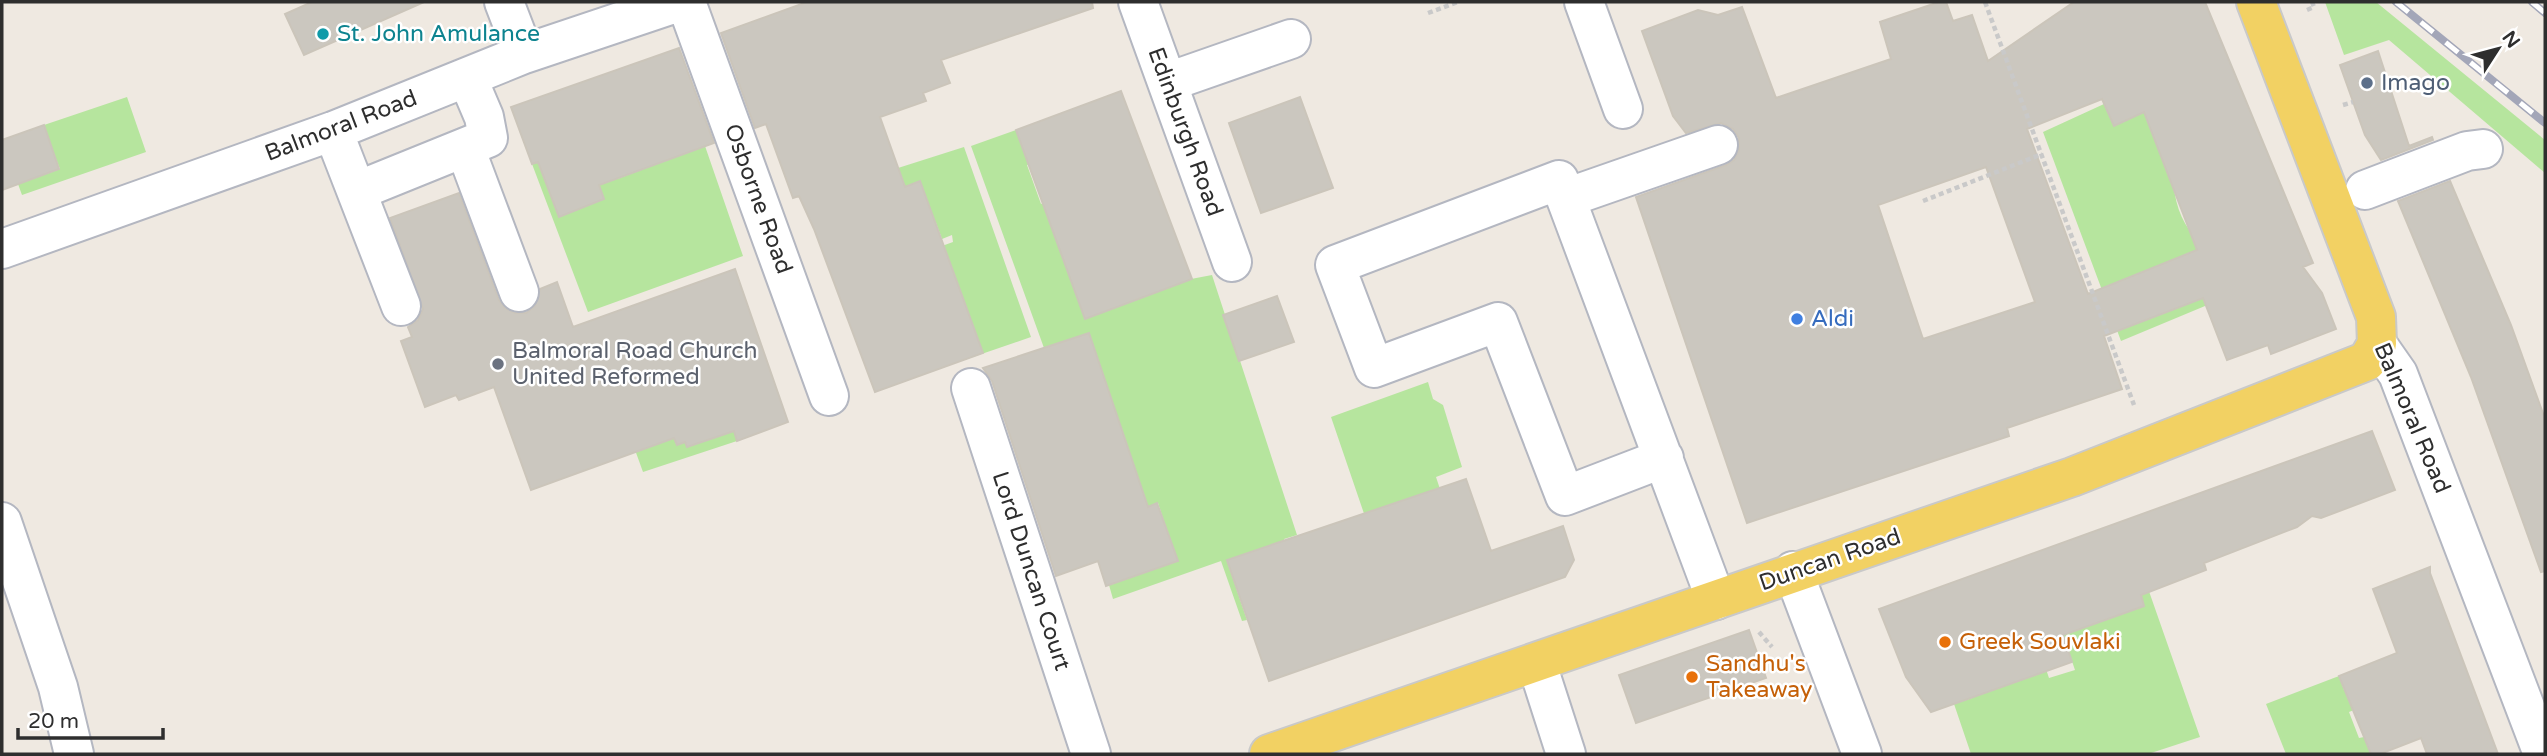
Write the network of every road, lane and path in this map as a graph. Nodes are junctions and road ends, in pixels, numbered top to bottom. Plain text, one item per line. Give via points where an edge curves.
1 (504, 2) edge
2 (679, 2) edge
3 (686, 2) edge
4 (1138, 2) edge
5 (1458, 2) edge
6 (1584, 2) edge
7 (1984, 2) edge
8 (2256, 2) edge
9 (1428, 13) dead end
10 (1291, 39) dead end
11 (524, 54) junction
12 (467, 77) junction
13 (1168, 82) junction
14 (1623, 109) dead end
15 (333, 131) junction
16 (1718, 145) dead end
17 (465, 148) junction
18 (2483, 149) dead end
19 (2042, 155) junction
20 (2365, 190) dead end
21 (357, 191) junction
22 (1566, 198) junction
23 (1923, 201) dead end
24 (2, 248) edge
25 (1231, 262) dead end
26 (519, 292) dead end
27 (401, 306) dead end
28 (2377, 344) junction
29 (971, 388) dead end
30 (829, 396) dead end
31 (2137, 412) dead end
32 (1664, 458) junction
33 (2, 522) edge
34 (1793, 571) junction
35 (1716, 600) junction
36 (1752, 626) dead end
37 (1775, 650) dead end
38 (1537, 664) junction
39 (74, 754) edge
40 (1091, 754) edge
41 (1269, 754) edge
42 (1566, 754) edge
43 (1862, 754) edge
44 (2543, 754) edge

1 - 11 street
2 - 11 street, Balmoral Road
3 - 30 street, Osborne Road
4 - 13 street, Edinburgh Road
5 - 9 path
6 - 14 street
7 - 19 path
8 - 28 main road, Balmoral Road via 2376,317
10 - 13 street
11 - 12 street, Balmoral Road
12 - 15 street, Balmoral Road
12 - 17 street via 489,132 486,139
13 - 25 street, Edinburgh Road
15 - 21 street
15 - 24 street, Balmoral Road
16 - 22 street
17 - 21 street
17 - 26 street
18 - 20 street
19 - 23 path
19 - 31 path
21 - 27 street
22 - 32 street
22 - 32 street via 1559,180 1335,265 1374,368 1498,322 1565,496
28 - 34 main road, Duncan Road via 2367,361 2072,477
28 - 44 street, Balmoral Road via 2399,374
29 - 40 street, Lord Duncan Court
32 - 35 street
33 - 39 street via 58,687
34 - 35 main road, Duncan Road
34 - 43 street
35 - 38 main road, Duncan Road
36 - 37 path
38 - 41 main road, Duncan Road
38 - 42 street

